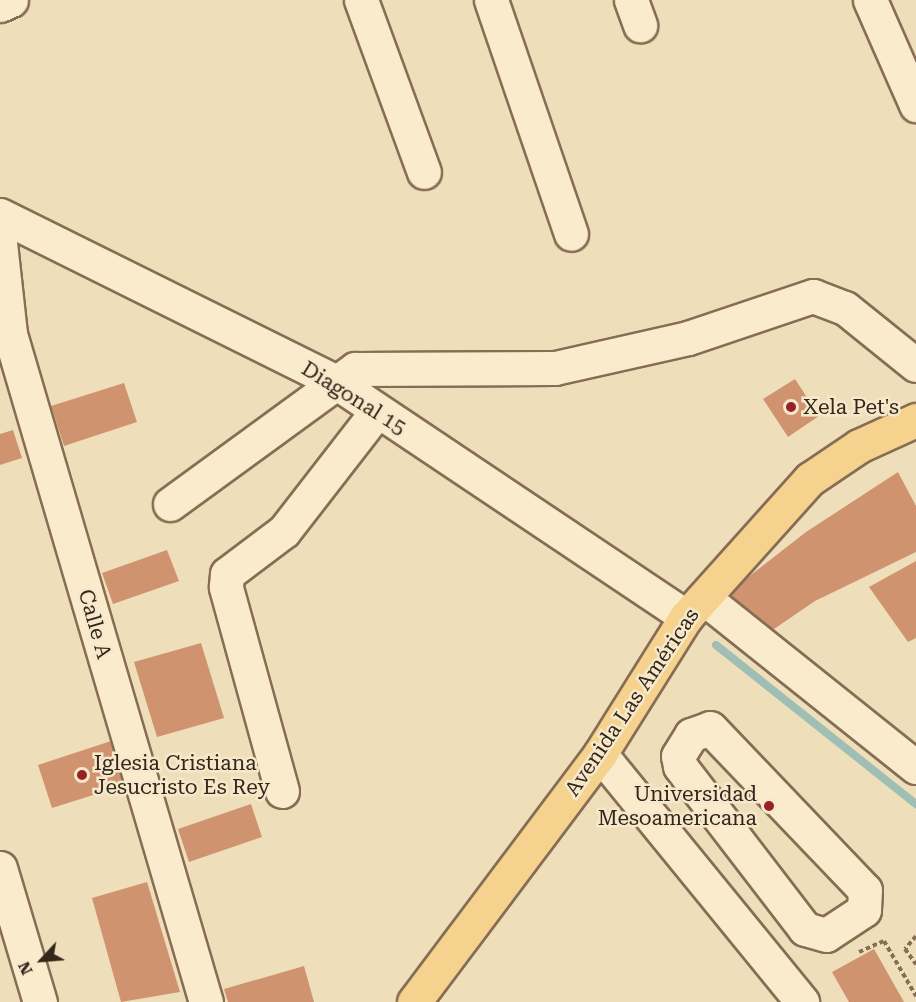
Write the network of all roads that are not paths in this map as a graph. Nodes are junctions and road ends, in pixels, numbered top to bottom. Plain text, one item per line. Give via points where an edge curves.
1 (11, 0) edge
2 (361, 0) edge
3 (491, 0) edge
4 (870, 0) edge
5 (0, 5) edge
6 (916, 105) edge
7 (424, 172) dead end
8 (0, 215) edge
9 (571, 234) dead end
10 (0, 243) edge
11 (916, 365) edge
12 (334, 381) junction
13 (377, 411) junction
14 (916, 420) edge
15 (170, 504) dead end
16 (695, 608) junction
17 (600, 754) junction
18 (916, 767) edge
19 (282, 791) dead end
20 (0, 868) edge
21 (805, 929) junction
22 (765, 957) junction
23 (40, 1002) edge
24 (206, 1002) edge
25 (414, 1002) edge
26 (802, 1002) edge

1 - 5 street
2 - 7 street
3 - 9 street
4 - 6 street
8 - 12 street, Diagonal 15
10 - 24 street, Calle A via 10,334
11 - 12 street via 845,308 813,296 688,338 555,368 354,369
12 - 13 street, Diagonal 15
12 - 15 street
13 - 16 street, Diagonal 15
13 - 19 street via 284,531 227,574 226,587
14 - 16 main road, Avenida Las Américas via 859,446 810,479
16 - 17 main road, Avenida Las Américas
16 - 18 street, Diagonal 15
17 - 22 street
17 - 25 main road, Avenida Las Américas
20 - 23 street
21 - 21 street via 826,935 847,922 864,910 865,890 718,732 710,728 691,735 678,756 680,766
21 - 22 street
22 - 26 street

